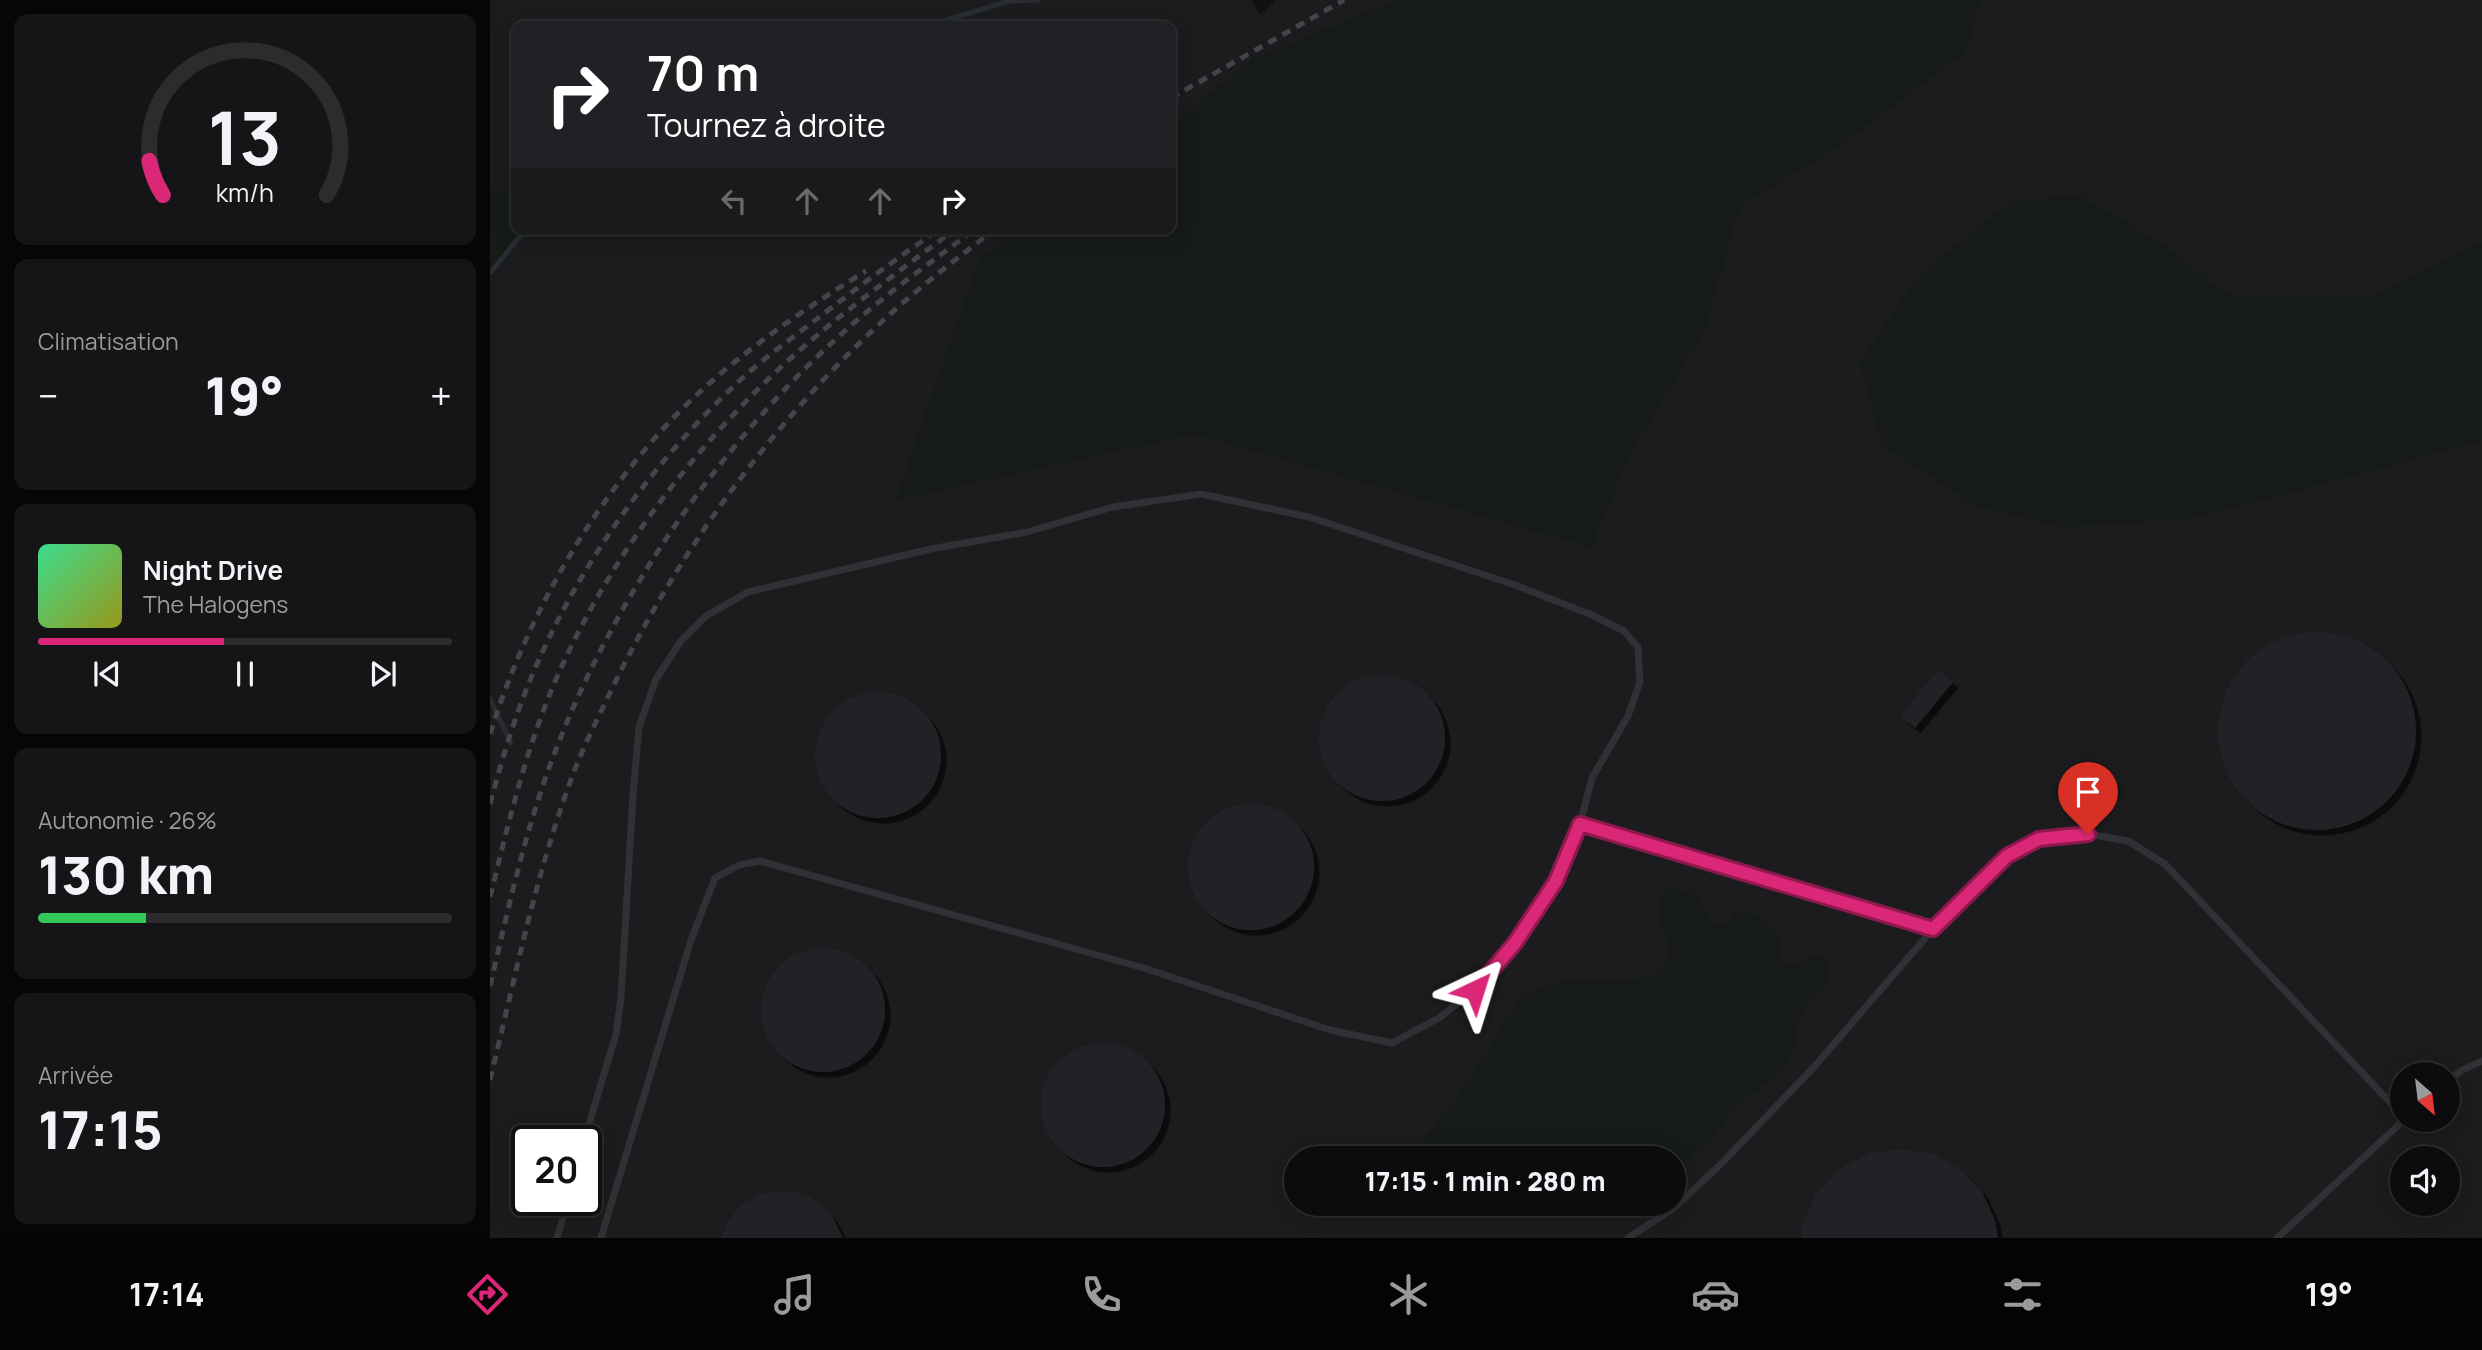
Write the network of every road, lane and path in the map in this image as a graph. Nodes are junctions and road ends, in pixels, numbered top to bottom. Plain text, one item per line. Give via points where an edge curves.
1 (1580, 824) junction
2 (1933, 929) junction
3 (2482, 1061) edge
4 (2460, 1072) edge
5 (2390, 1103) edge
6 (589, 1125) edge
7 (2390, 1131) edge
8 (563, 1216) edge
9 (557, 1238) edge
10 (601, 1238) edge
11 (1628, 1238) edge
12 (2277, 1238) edge

1 - 2 lane
1 - 6 lane via 1592,778 1628,716 1640,682 1638,648 1624,631 1515,585 1309,517 1201,494 1113,507 1027,532 748,592 706,616 681,641 656,679 639,727 620,1010
1 - 10 lane via 1556,881 1515,943 1475,990 1439,1018 1392,1043 1330,1030 1144,968 760,861 739,865 715,877 691,940
2 - 5 lane via 2007,856 2039,839 2088,834 2128,841 2165,864
2 - 11 lane via 1815,1066 1720,1165 1674,1208
3 - 4 lane
7 - 12 lane
8 - 9 lane

